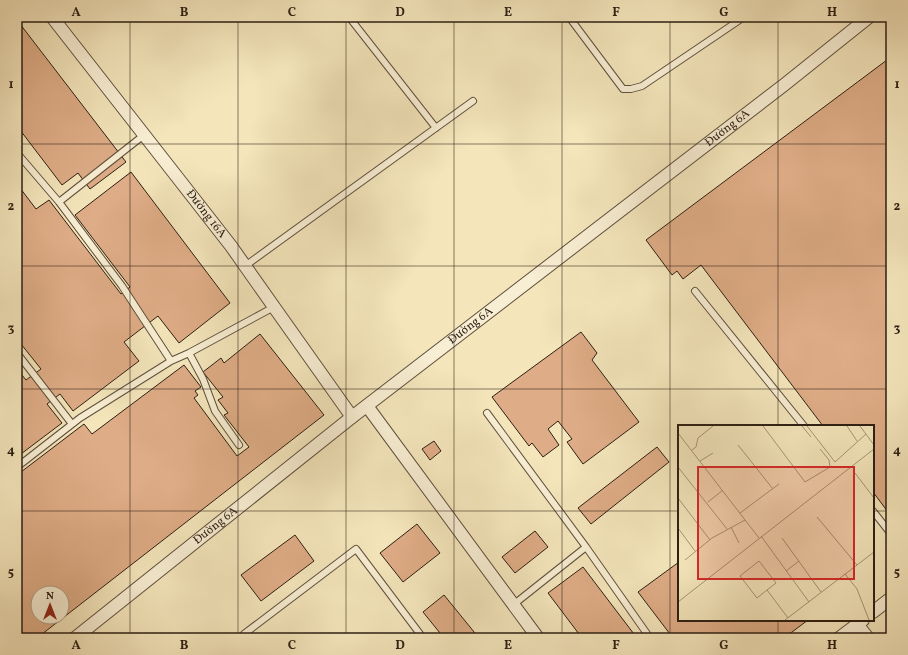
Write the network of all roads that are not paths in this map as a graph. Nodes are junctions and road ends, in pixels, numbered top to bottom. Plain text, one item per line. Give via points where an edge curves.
1 (52, 17) edge
2 (349, 17) edge
3 (569, 17) edge
4 (744, 17) edge
5 (870, 17) edge
6 (473, 101) dead end
7 (436, 128) junction
8 (144, 135) junction
9 (17, 154) edge
10 (60, 202) junction
11 (245, 266) junction
12 (695, 291) dead end
13 (274, 307) junction
14 (17, 353) edge
15 (189, 353) junction
16 (171, 361) junction
17 (367, 406) junction
18 (487, 413) dead end
19 (352, 417) junction
20 (72, 424) junction
21 (803, 425) edge
22 (239, 445) dead end
23 (17, 467) edge
24 (874, 513) edge
25 (891, 534) edge
26 (586, 547) junction
27 (891, 598) edge
28 (513, 605) junction
29 (874, 611) edge
30 (860, 622) edge
31 (75, 638) edge
32 (247, 638) edge
33 (423, 638) edge
34 (538, 638) edge
35 (650, 638) edge
36 (839, 638) edge
37 (868, 638) edge

1 - 8 street, Đường 16A
2 - 7 lane
3 - 4 lane via 623,88 631,89 642,86
5 - 17 street, Đường 6A
6 - 7 lane
7 - 11 lane
8 - 10 lane
8 - 11 street, Đường 16A
9 - 10 lane
10 - 16 lane via 122,286
11 - 13 street, Đường 16A
12 - 21 lane
13 - 15 lane
13 - 19 street, Đường 16A
14 - 20 lane
15 - 16 lane
15 - 22 lane via 215,411
16 - 20 lane
17 - 19 street, Đường 6A
17 - 28 street
18 - 26 lane
19 - 31 street, Đường 6A
20 - 23 lane
24 - 25 lane
26 - 28 lane
26 - 35 lane
27 - 29 street
28 - 34 street
30 - 36 street
30 - 37 street
32 - 33 lane via 244,634 356,548

